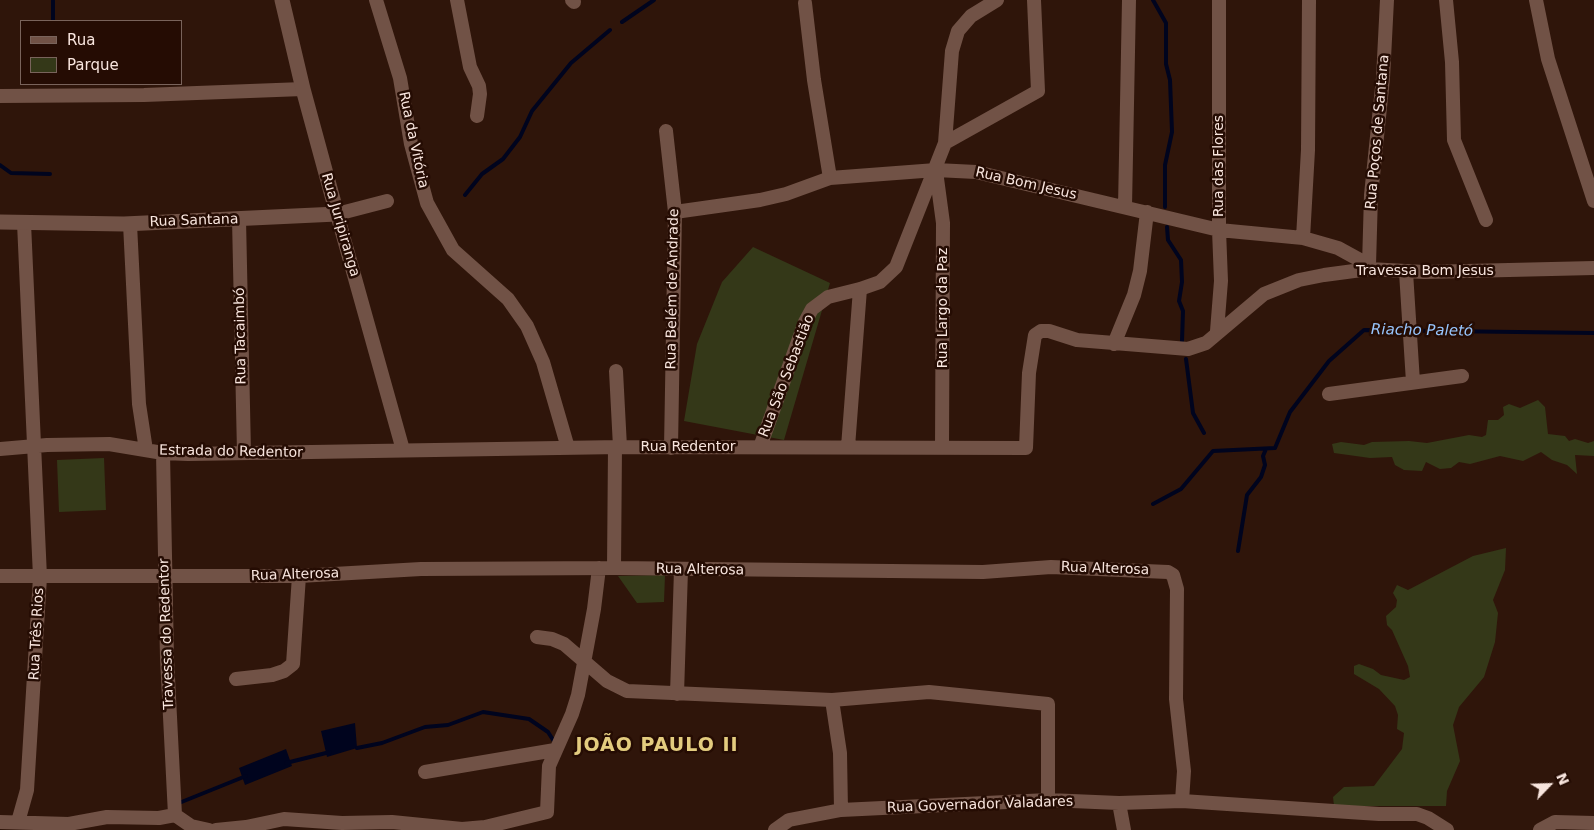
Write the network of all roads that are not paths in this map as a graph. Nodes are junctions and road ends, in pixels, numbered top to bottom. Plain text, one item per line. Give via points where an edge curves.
1 (282, 0) edge
2 (376, 0) edge
3 (457, 0) edge
4 (997, 0) edge
5 (1034, 0) edge
6 (1129, 0) edge
7 (1219, 0) edge
8 (1309, 0) edge
9 (1387, 0) edge
10 (1446, 0) edge
11 (1536, 0) edge
12 (805, 3) dead end
13 (303, 89) junction
14 (0, 96) edge
15 (477, 116) dead end
16 (666, 131) dead end
17 (945, 143) junction
18 (936, 170) junction
19 (830, 178) junction
20 (387, 201) dead end
21 (1594, 201) edge
22 (1125, 207) junction
23 (675, 212) junction
24 (1147, 212) junction
25 (337, 214) junction
26 (239, 219) junction
27 (1486, 220) dead end
28 (0, 222) edge
29 (24, 223) junction
30 (130, 224) junction
31 (1219, 230) junction
32 (1303, 238) junction
33 (1369, 266) junction
34 (1594, 268) edge
35 (1406, 272) junction
36 (860, 289) junction
37 (1217, 331) junction
38 (1114, 344) junction
39 (616, 371) dead end
40 (1462, 376) dead end
41 (1413, 382) junction
42 (1329, 394) dead end
43 (36, 445) junction
44 (760, 446) junction
45 (618, 447) junction
46 (848, 447) junction
47 (568, 448) junction
48 (671, 448) junction
49 (942, 448) junction
50 (1026, 448) joint
51 (0, 449) edge
52 (146, 450) junction
53 (403, 450) junction
54 (163, 453) junction
55 (244, 453) junction
56 (599, 568) junction
57 (614, 568) junction
58 (681, 570) junction
59 (0, 576) edge
60 (299, 576) junction
61 (165, 577) junction
62 (40, 578) junction
63 (537, 637) dead end
64 (585, 664) junction
65 (236, 679) dead end
66 (677, 694) junction
67 (832, 700) junction
68 (555, 750) junction
69 (425, 772) dead end
70 (1048, 800) junction
71 (1182, 800) junction
72 (1119, 803) junction
73 (841, 810) junction
74 (175, 815) junction
75 (0, 822) edge
76 (18, 822) junction
77 (1594, 823) edge
78 (209, 830) edge
79 (216, 830) edge
80 (462, 830) edge
81 (775, 830) edge
82 (1124, 830) edge
83 (1447, 830) edge
84 (1540, 830) edge

1 - 13 street, Rua Juripiranga
2 - 47 street, Rua da Vitória via 400,78 411,144 427,203 453,250 508,299 528,326 543,362
3 - 15 street via 470,67 479,86
4 - 17 street, Rua São Sebastião via 970,16 958,31 952,51
5 - 17 street via 1038,91
6 - 22 street
7 - 31 street, Rua das Flores
8 - 32 street via 1308,150
9 - 33 street, Rua Poços de Santana via 1384,70 1371,195
10 - 27 street via 1454,140
11 - 21 street via 1548,58
12 - 19 street
13 - 14 street
13 - 25 street, Rua Juripiranga
16 - 23 street, Rua Belém de Andrade
17 - 18 street, Rua São Sebastião
18 - 19 street, Rua Bom Jesus
18 - 22 street, Rua Bom Jesus via 976,172
18 - 36 street, Rua São Sebastião via 896,267 880,282
18 - 49 street, Rua Largo da Paz via 944,237
19 - 23 street, Rua Bom Jesus via 760,200
20 - 25 street, Rua Santana
22 - 24 street, Rua Bom Jesus
23 - 48 street, Rua Belém de Andrade
24 - 31 street, Rua Bom Jesus
24 - 38 street via 1140,272
25 - 26 street, Rua Santana
25 - 53 street, Rua Juripiranga
26 - 30 street, Rua Santana
26 - 55 street, Rua Tacaimbó
28 - 29 street, Rua Santana
29 - 30 street, Rua Santana
29 - 43 street, Rua Três Rios
30 - 52 street via 139,404
31 - 32 street, Rua Bom Jesus
31 - 37 street, Rua das Flores via 1221,281
32 - 33 street, Rua Bom Jesus via 1338,248
33 - 35 street, Travessa Bom Jesus
33 - 37 street, Travessa Bom Jesus via 1299,280 1271,290
34 - 35 street, Travessa Bom Jesus
35 - 41 street
36 - 44 street, Rua São Sebastião via 828,297 812,309
36 - 46 street
37 - 38 street, Travessa Bom Jesus via 1206,343 1188,349
38 - 50 street, Travessa Bom Jesus via 1077,340 1045,330 1037,332 1029,373
39 - 45 street
40 - 41 street
41 - 42 street
43 - 51 street, Estrada do Redentor
43 - 52 street, Estrada do Redentor via 109,444
43 - 62 street, Rua Três Rios
44 - 46 street, Rua Redentor
44 - 48 street, Rua Redentor
45 - 47 street, Rua Redentor
45 - 48 street, Rua Redentor
45 - 57 street
46 - 49 street, Rua Redentor
47 - 53 street, Rua Redentor
49 - 50 street, Rua Redentor
52 - 54 street, Estrada do Redentor
53 - 55 street, Estrada do Redentor
54 - 55 street, Estrada do Redentor
54 - 61 street, Travessa do Redentor
56 - 57 street, Rua Alterosa
56 - 60 street, Rua Alterosa via 421,569
56 - 64 street
57 - 58 street, Rua Alterosa
58 - 66 street
58 - 71 street, Rua Alterosa via 983,572 1051,567 1168,572 1173,576 1177,589 1176,699 1184,771
59 - 62 street, Rua Alterosa
60 - 61 street, Rua Alterosa
60 - 65 street via 293,664 272,676
61 - 62 street, Rua Alterosa
61 - 74 street, Travessa do Redentor
62 - 76 street, Rua Três Rios via 27,790
63 - 64 street via 564,644
64 - 66 street via 616,688 627,692
64 - 68 street via 572,714
66 - 67 street
67 - 70 street via 929,692 1048,704
67 - 73 street via 840,753
68 - 69 street
68 - 80 street via 547,781 547,812
70 - 72 street, Rua Governador Valadares
70 - 73 street, Rua Governador Valadares
71 - 72 street, Rua Governador Valadares
71 - 83 street via 1417,814
72 - 82 street
73 - 81 street, Rua Governador Valadares via 788,820
74 - 76 street via 149,819 119,816 54,824
74 - 78 street via 191,826
75 - 76 street
77 - 84 street via 1555,822
79 - 80 street via 284,819 392,822

